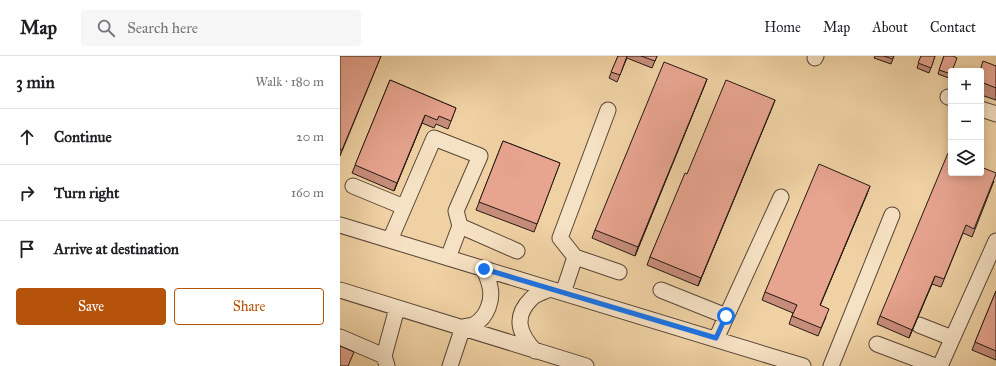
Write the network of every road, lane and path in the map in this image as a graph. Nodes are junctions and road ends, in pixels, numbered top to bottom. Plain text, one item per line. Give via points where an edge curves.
1 (608, 110) dead end
2 (984, 110) edge
3 (996, 114) edge
4 (353, 186) dead end
5 (781, 196) dead end
6 (404, 207) junction
7 (892, 215) dead end
8 (340, 224) edge
9 (460, 226) junction
10 (390, 240) junction
11 (996, 241) edge
12 (517, 251) dead end
13 (575, 257) junction
14 (448, 258) junction
15 (484, 269) junction
16 (619, 272) dead end
17 (340, 290) edge
18 (661, 290) dead end
19 (557, 291) junction
20 (398, 308) junction
21 (726, 316) junction
22 (919, 325) edge
23 (463, 328) junction
24 (340, 337) edge
25 (716, 338) junction
26 (952, 338) junction
27 (877, 344) dead end
28 (535, 351) junction
29 (761, 353) junction
30 (385, 361) edge
31 (557, 362) edge
32 (941, 365) edge
33 (450, 366) edge
34 (585, 366) edge
35 (776, 366) edge
36 (803, 366) edge
37 (831, 366) edge

1 - 13 street via 560,238
2 - 3 street
4 - 6 street
5 - 21 street
6 - 9 street via 434,138 480,156 456,211
6 - 10 street
7 - 37 street
8 - 10 street
9 - 12 street
9 - 14 street
10 - 14 street
11 - 26 street
13 - 16 street
13 - 19 street
14 - 15 street
15 - 19 street
15 - 23 street via 492,296 490,304 482,318 475,324
17 - 20 street
18 - 21 street
19 - 25 street
19 - 28 street via 531,298 522,312 519,321 522,334
20 - 23 street
20 - 30 street
21 - 25 street
22 - 26 street
23 - 28 street
23 - 33 street
24 - 30 street
25 - 29 street
26 - 32 street
27 - 32 street
28 - 31 street
29 - 35 street
29 - 36 street
31 - 34 street

